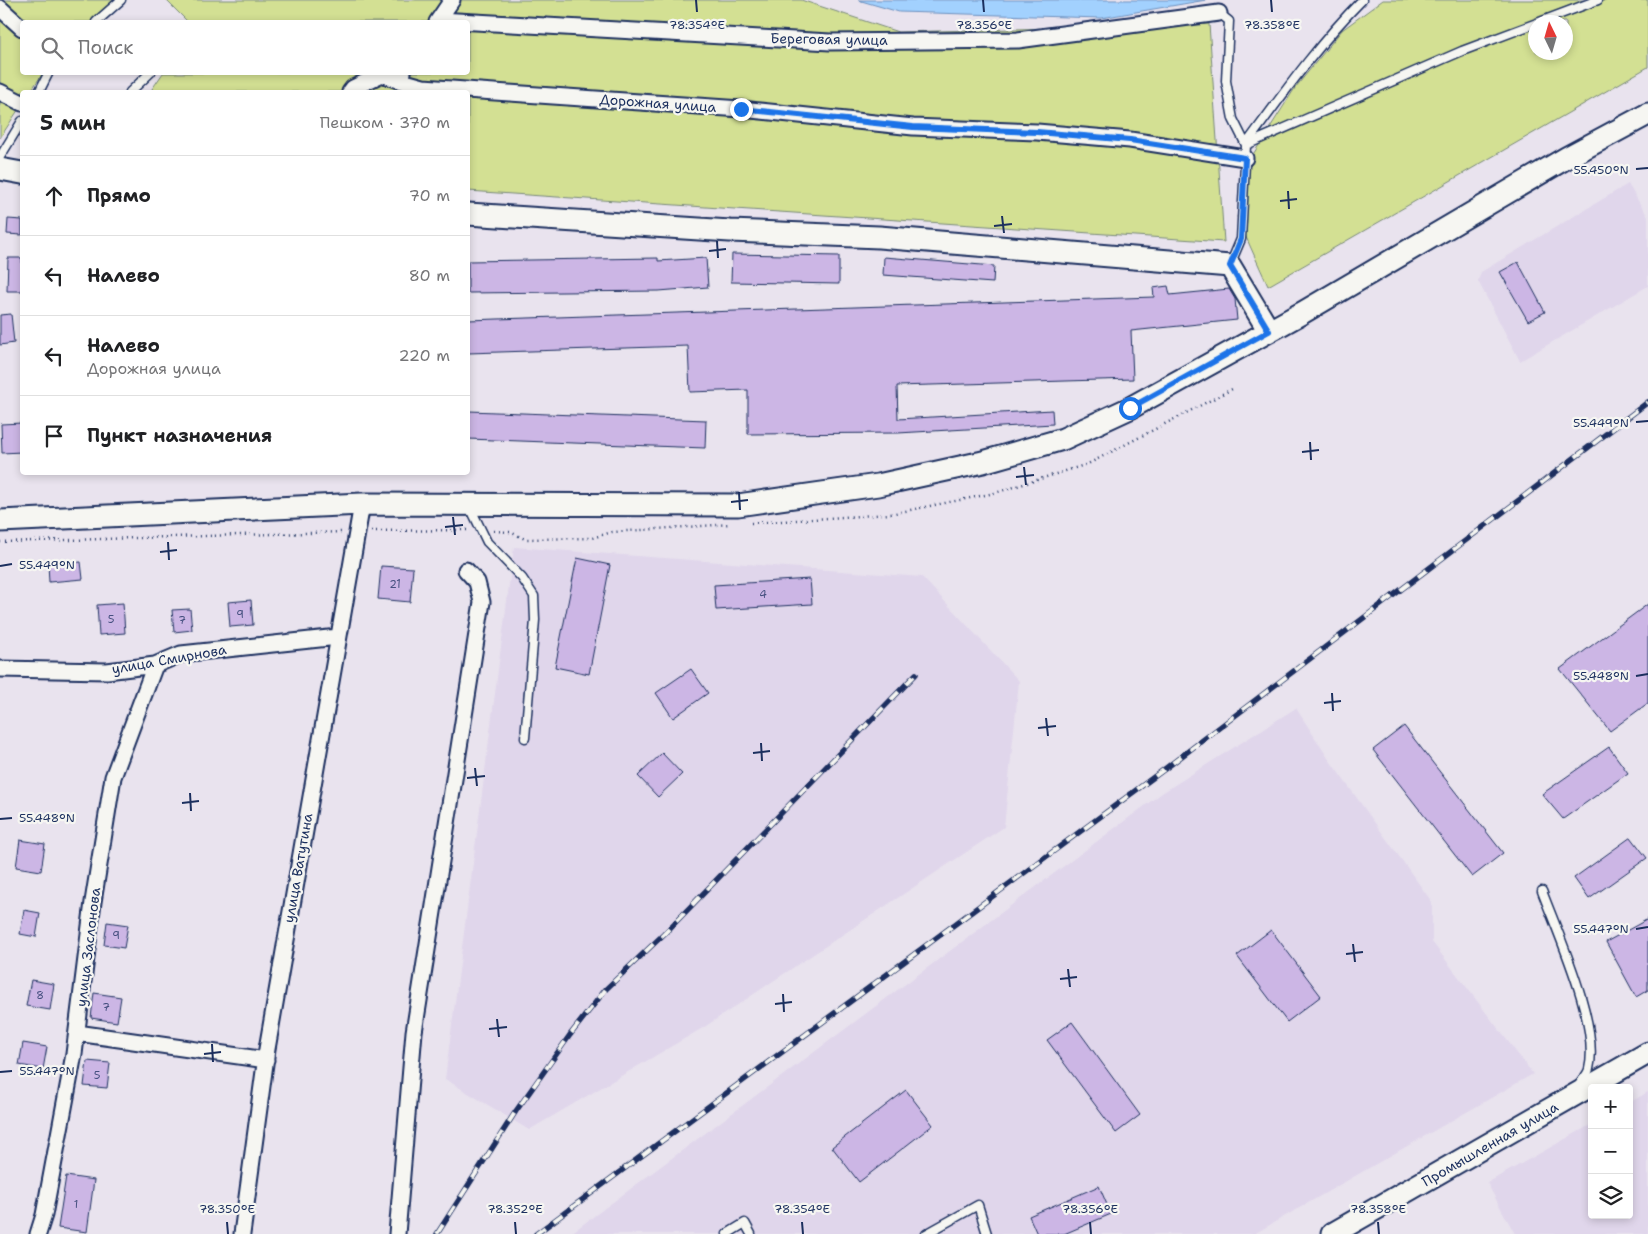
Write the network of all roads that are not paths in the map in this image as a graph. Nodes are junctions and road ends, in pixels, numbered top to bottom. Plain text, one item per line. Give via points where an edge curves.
1 (121, 0) edge
2 (452, 0) edge
3 (1362, 0) edge
4 (1598, 0) edge
5 (0, 8) edge
6 (1219, 13) joint
7 (98, 20) edge
8 (439, 20) edge
9 (470, 23) edge
10 (20, 26) edge
11 (48, 75) edge
12 (148, 75) edge
13 (380, 75) edge
14 (401, 76) edge
15 (40, 90) edge
16 (132, 90) edge
17 (352, 90) edge
18 (466, 90) edge
19 (470, 90) edge
20 (0, 92) edge
21 (20, 102) edge
22 (1648, 114) edge
23 (20, 124) edge
24 (1246, 151) junction
25 (0, 157) edge
26 (0, 169) edge
27 (20, 173) edge
28 (470, 214) edge
29 (1230, 266) junction
30 (1269, 331) junction
31 (469, 503) junction
32 (362, 504) junction
33 (0, 521) edge
34 (466, 570) dead end
35 (338, 637) junction
36 (154, 665) junction
37 (0, 669) edge
38 (524, 738) dead end
39 (1542, 891) dead end
40 (77, 1033) junction
41 (1648, 1053) edge
42 (266, 1060) junction
43 (1571, 1097) junction
44 (38, 1234) edge
45 (242, 1234) edge
46 (397, 1234) edge
47 (727, 1234) edge
48 (750, 1234) edge
49 (926, 1234) edge
50 (987, 1234) edge
51 (1332, 1234) edge

1 - 7 lane
2 - 8 street
3 - 24 lane via 1296,78
4 - 24 lane via 1462,51
5 - 10 street
6 - 9 street, Береговая улица via 1018,40 830,42
6 - 24 lane via 1229,21 1226,81 1233,119
11 - 15 lane
12 - 16 lane
13 - 17 street, Дорожная улица
14 - 18 street, Дорожная улица via 423,87
19 - 24 street, Дорожная улица via 741,109 913,127 1037,132
20 - 21 street
22 - 30 street via 1566,158
23 - 25 lane
24 - 29 lane via 1241,239
26 - 27 street
28 - 29 street via 879,237
29 - 30 street
30 - 31 street via 1130,408 1063,440 984,462 878,485 738,505
31 - 32 street
31 - 38 lane via 487,542 522,578 534,596 535,620
32 - 33 street
32 - 35 street, улица Ватутина
34 - 46 street via 477,582 482,602 414,1032
35 - 36 street, улица Смирнова via 181,654
35 - 42 street, улица Ватутина
36 - 37 street, улица Смирнова via 107,671
36 - 40 street, улица Заслонова via 113,777
39 - 43 lane via 1579,992 1590,1039 1589,1070
40 - 42 street
40 - 44 street, улица Заслонова
41 - 43 street, Промышленная улица
42 - 45 street, улица Ватутина
43 - 51 street, Промышленная улица
47 - 48 lane via 745,1223
49 - 50 lane via 978,1205

